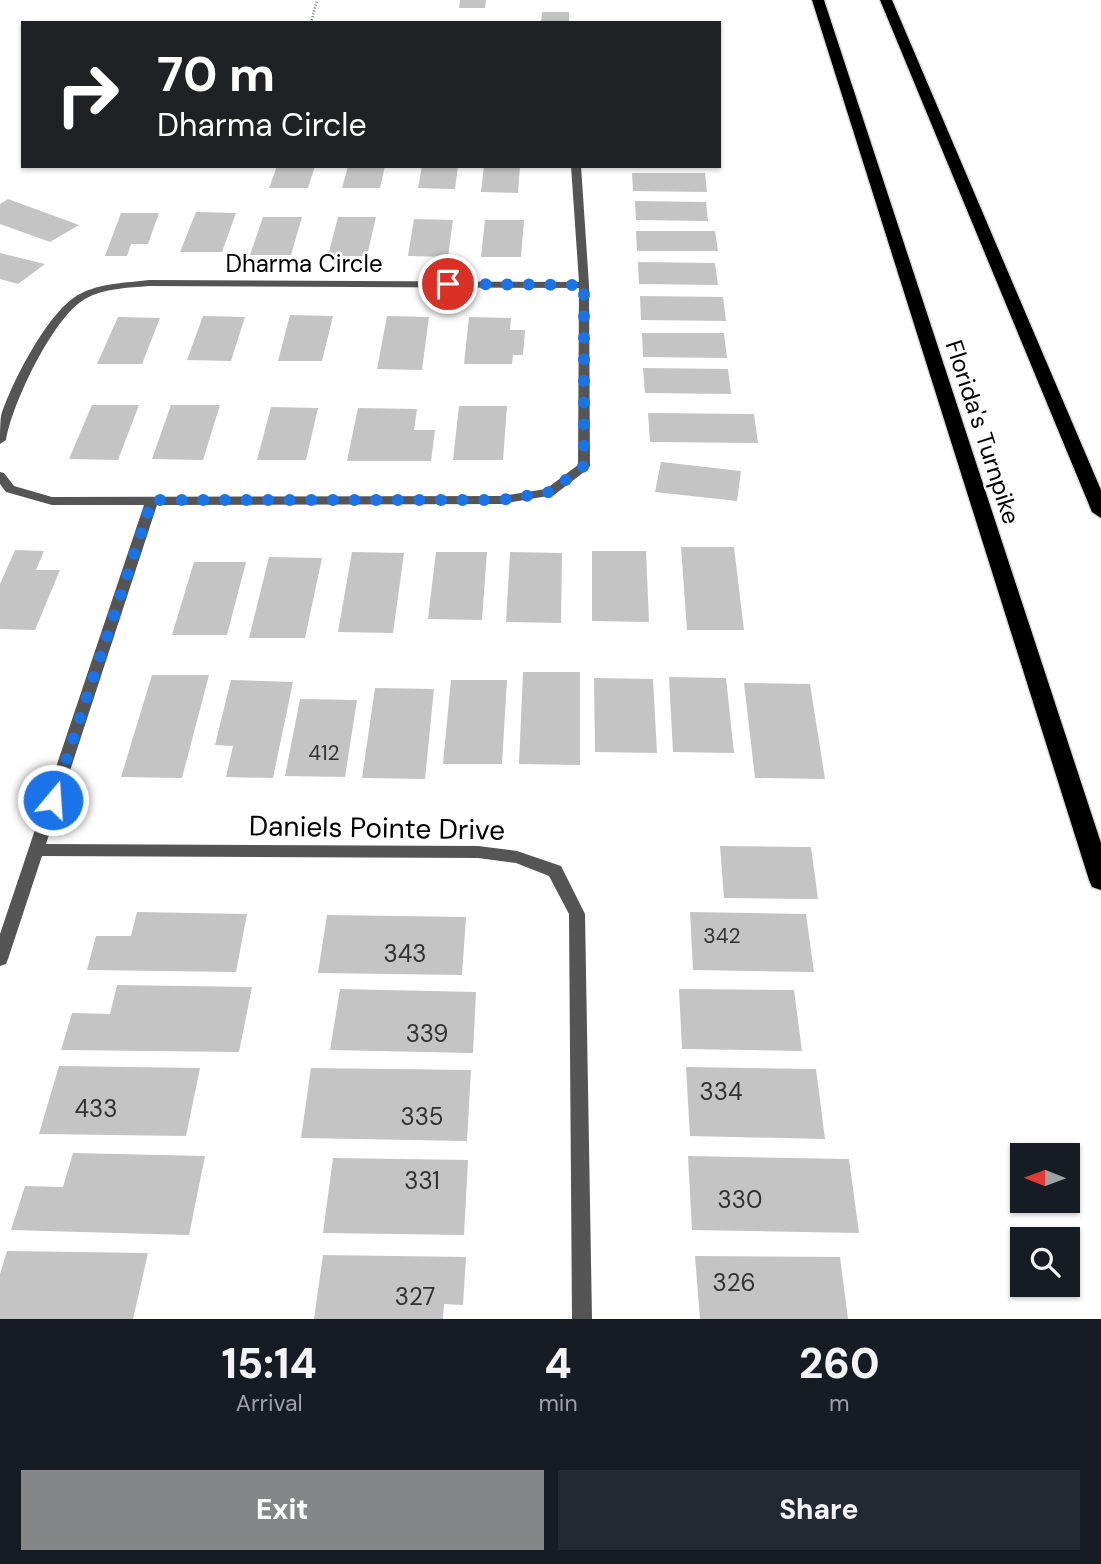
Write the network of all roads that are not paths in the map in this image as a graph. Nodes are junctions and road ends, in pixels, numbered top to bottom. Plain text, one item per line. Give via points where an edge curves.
1 (818, 0) edge
2 (886, 0) edge
3 (576, 168) edge
4 (584, 285) junction
5 (2, 424) edge
6 (0, 440) edge
7 (0, 476) edge
8 (152, 500) junction
9 (1101, 512) edge
10 (36, 850) junction
11 (1101, 880) edge
12 (0, 959) edge
13 (582, 1319) edge

1 - 11 highway, Florida's Turnpike
2 - 9 highway
3 - 4 street
4 - 5 street, Dharma Circle via 149,283 107,288 76,299 53,323
4 - 8 street via 584,466 550,492 501,500
5 - 6 street, Dharma Circle
7 - 8 street via 10,489 52,500
8 - 10 street
10 - 12 street
10 - 13 street, Daniels Pointe Drive via 478,852 517,857 555,871 577,914

